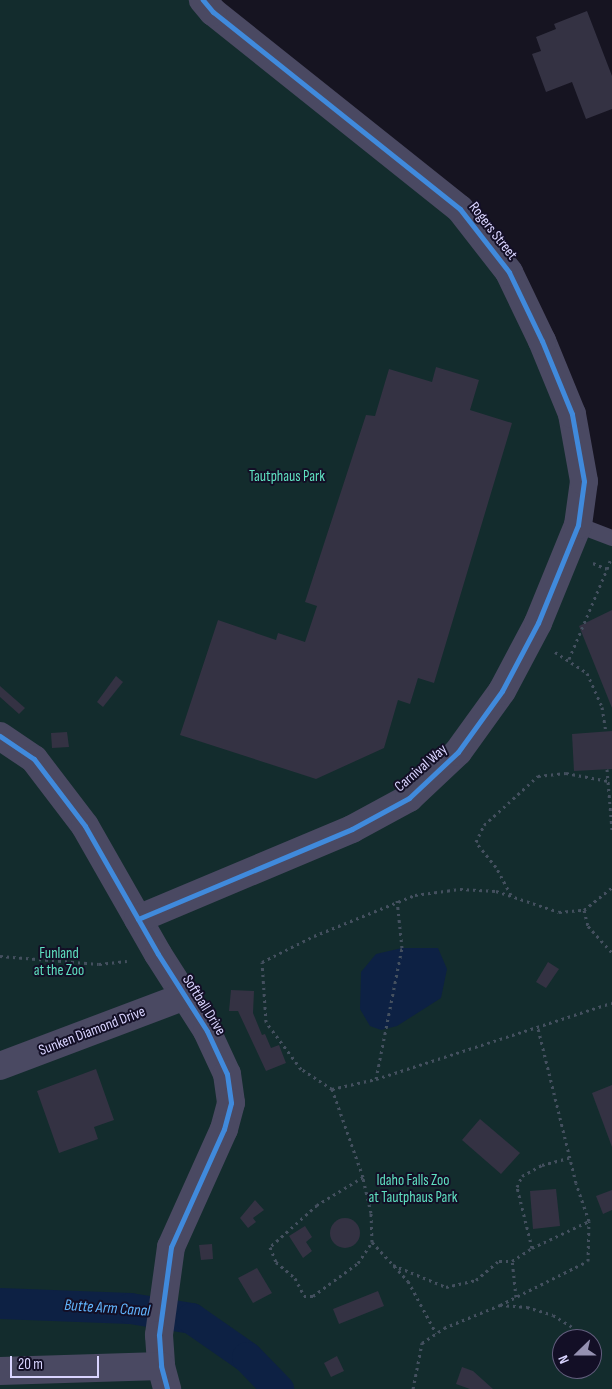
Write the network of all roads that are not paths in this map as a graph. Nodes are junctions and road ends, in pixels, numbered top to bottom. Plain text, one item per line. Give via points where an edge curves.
1 (203, 0) edge
2 (578, 525) junction
3 (612, 538) edge
4 (0, 736) edge
5 (138, 919) junction
6 (185, 996) junction
7 (0, 1066) edge
8 (0, 1371) edge
9 (164, 1378) edge

1 - 2 street, Rogers Street via 213,12 460,209 509,272 572,414 584,481
2 - 3 lane
2 - 5 street, Carnival Way via 529,640 502,691 458,752 409,798 352,829
4 - 5 street, Softball Drive via 34,760 64,796 85,826
5 - 6 street, Softball Drive
6 - 7 street, Sunken Diamond Drive
6 - 9 street, Softball Drive via 218,1050 227,1074 231,1103 224,1129 171,1247 159,1335
8 - 9 street

